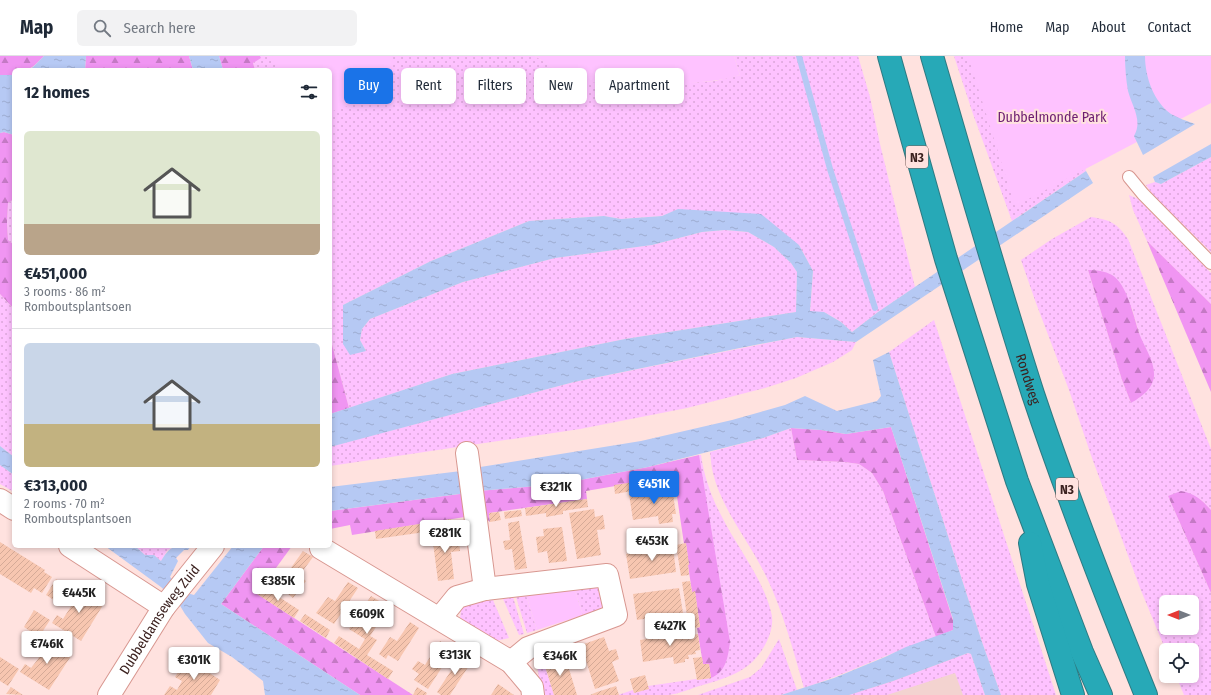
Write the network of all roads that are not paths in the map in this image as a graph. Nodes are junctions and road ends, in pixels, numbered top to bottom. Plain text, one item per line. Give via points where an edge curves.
1 (889, 56) edge
2 (932, 56) edge
3 (1129, 177) dead end
4 (1211, 263) edge
5 (468, 458) dead end
6 (1017, 481) junction
7 (0, 500) edge
8 (12, 508) edge
9 (74, 548) edge
10 (211, 548) edge
11 (321, 548) dead end
12 (485, 589) junction
13 (172, 597) junction
14 (440, 618) junction
15 (511, 662) junction
16 (109, 695) edge
17 (533, 695) edge
18 (1073, 695) edge
19 (1101, 695) edge
20 (1146, 695) edge

1 - 6 highway, N3 via 946,259
2 - 20 highway, Rondweg / N3 via 997,279 1034,394 1107,600
3 - 4 lane
5 - 12 street
6 - 18 highway, N3 via 1038,584
6 - 19 highway, N3
7 - 8 street
9 - 13 street
10 - 13 street, Dubbeldamseweg Zuid
11 - 14 street
12 - 14 street via 457,597
12 - 15 street via 607,575 616,615 528,648
13 - 16 street, Dubbeldamseweg Zuid
14 - 15 street
15 - 17 street via 532,687

